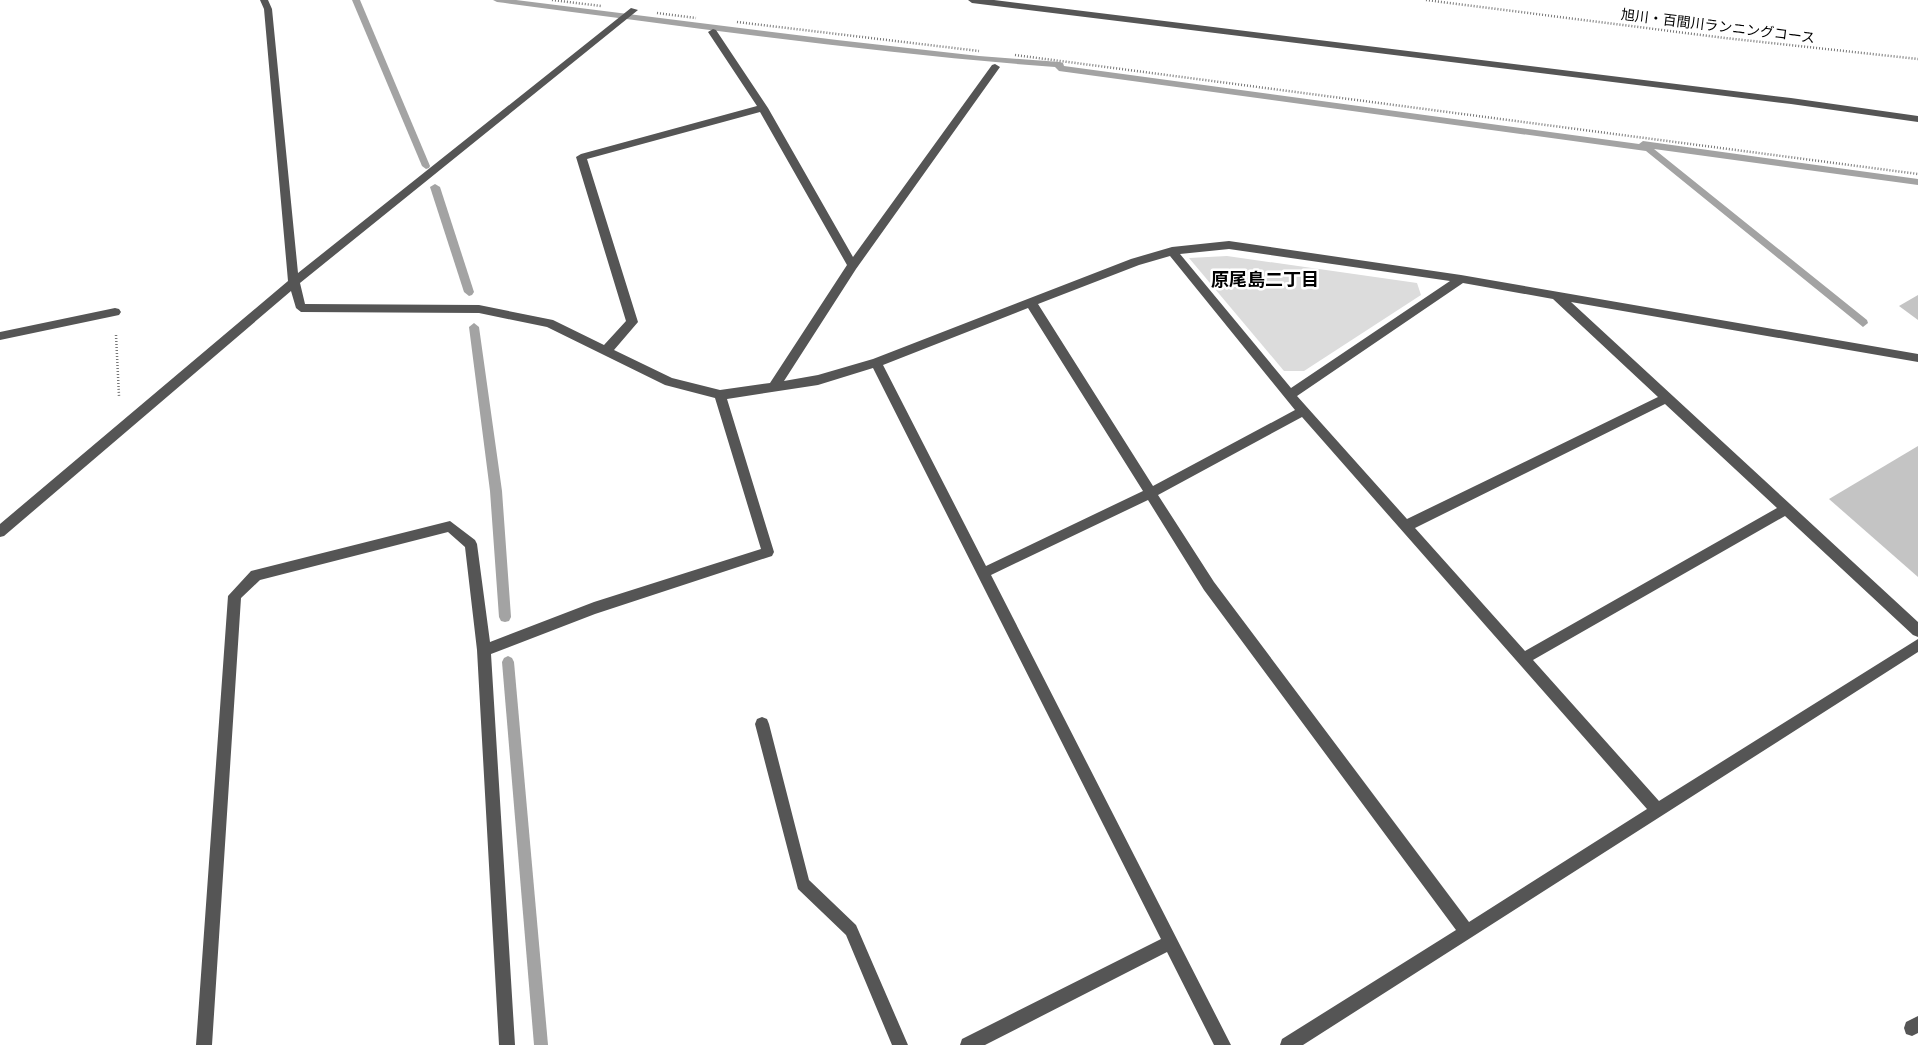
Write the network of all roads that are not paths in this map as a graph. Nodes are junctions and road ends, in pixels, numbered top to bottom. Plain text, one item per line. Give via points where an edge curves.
1 (264, 0) edge
2 (972, 0) edge
3 (629, 14) road end
4 (713, 32) dead end
5 (995, 67) dead end
6 (763, 108) junction
7 (1918, 119) edge
8 (1172, 251) junction
9 (853, 266) junction
10 (1461, 278) junction
11 (294, 282) junction
12 (1556, 295) junction
13 (1031, 303) junction
14 (115, 312) road end
15 (0, 336) edge
16 (606, 350) junction
17 (1918, 358) edge
18 (876, 364) junction
19 (773, 388) junction
20 (1290, 394) junction
21 (720, 395) junction
22 (1666, 398) junction
23 (1303, 411) junction
24 (1150, 493) junction
25 (1786, 509) junction
26 (1406, 526) junction
27 (0, 532) edge
28 (983, 573) junction
29 (1918, 632) edge
30 (1918, 645) edge
31 (484, 650) junction
32 (1522, 659) junction
33 (762, 724) dead end
34 (1658, 811) junction
35 (1467, 932) junction
36 (1171, 942) junction
37 (204, 1045) edge
38 (507, 1045) edge
39 (900, 1045) edge
40 (968, 1045) edge
41 (1224, 1045) edge
42 (1288, 1045) edge

1 - 11 street via 268,9
2 - 7 street
3 - 11 street
4 - 6 street
5 - 9 street
6 - 9 street
6 - 16 street via 581,157 632,322
8 - 10 street via 1229,245
8 - 13 street
8 - 20 street
9 - 19 street
10 - 12 street
10 - 20 street
11 - 16 street via 301,308 479,309 549,323
11 - 27 street
12 - 17 street
12 - 22 street
13 - 18 street
13 - 24 street
14 - 15 street
16 - 21 street via 669,382
18 - 19 street
18 - 28 street
19 - 21 street
20 - 23 street
21 - 31 street via 768,552 594,608
22 - 25 street
22 - 26 street
23 - 24 street
23 - 26 street
24 - 28 street
24 - 35 street via 1209,586
25 - 29 street
25 - 32 street
26 - 32 street
28 - 36 street
30 - 34 street
31 - 37 street via 471,544 450,526 256,575 235,596
31 - 38 street
32 - 34 street
33 - 39 street via 803,884 851,930
34 - 35 street
35 - 42 street
36 - 40 street
36 - 41 street

